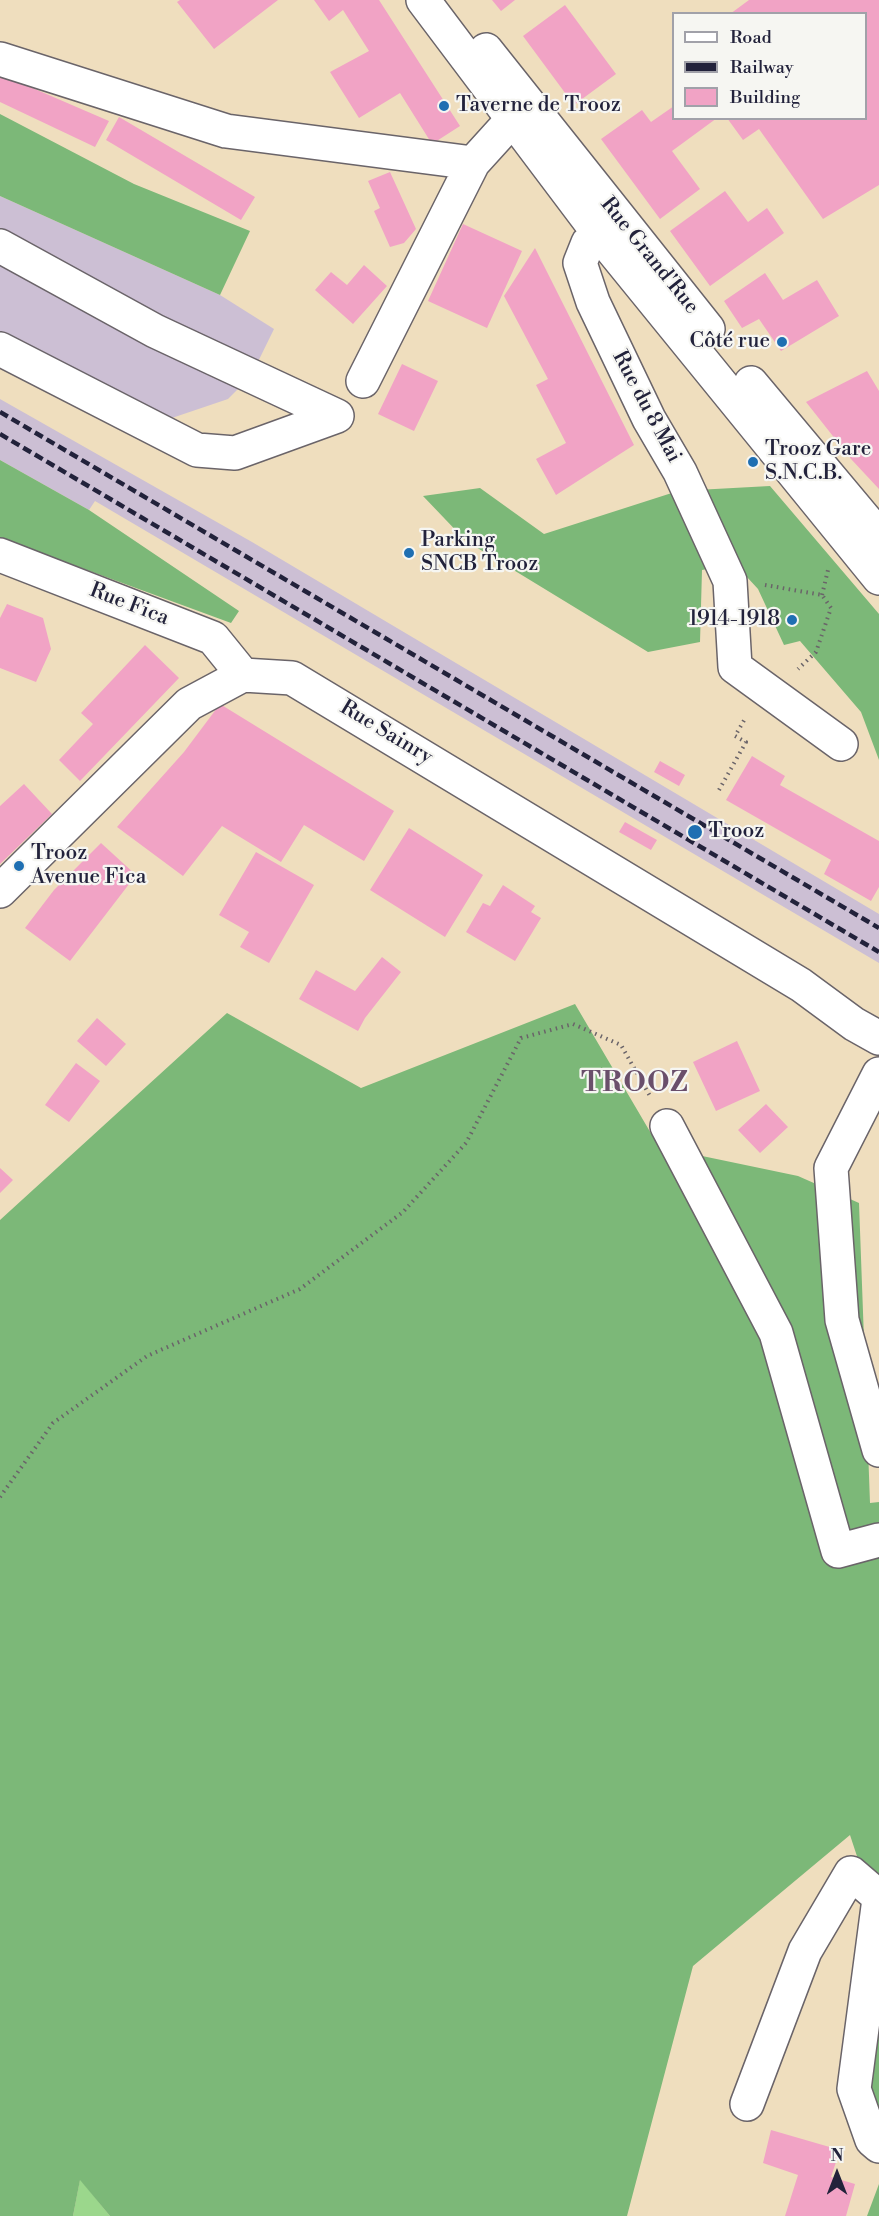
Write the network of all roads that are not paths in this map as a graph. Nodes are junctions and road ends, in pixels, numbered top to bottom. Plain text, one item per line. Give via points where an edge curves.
1 (423, 0) edge
2 (447, 0) edge
3 (0, 59) edge
4 (512, 120) junction
5 (473, 163) junction
6 (600, 235) junction
7 (0, 246) edge
8 (0, 349) edge
9 (363, 381) dead end
10 (879, 536) edge
11 (0, 555) edge
12 (879, 578) edge
13 (243, 675) junction
14 (841, 744) dead end
15 (0, 891) edge
16 (801, 985) junction
17 (879, 1038) edge
18 (879, 1066) edge
19 (879, 1074) edge
20 (667, 1126) road end
21 (879, 1450) edge
22 (879, 1540) edge
23 (879, 1898) edge
24 (747, 2104) dead end
25 (879, 2146) edge

1 - 4 street, Rue Grand'Rue
2 - 10 street, Rue Grand'Rue via 711,333
3 - 5 street via 226,131
4 - 5 street
4 - 6 street, Rue Grand'Rue
5 - 9 street
6 - 12 street, Rue Grand'Rue
6 - 14 street, Rue du 8 Mai via 588,243 580,263 593,302 649,419 680,472 730,582 735,667
7 - 8 street via 155,331 337,416 235,453 197,450
11 - 13 street, Rue Fica via 213,638
13 - 15 street via 189,704
13 - 16 street, Rue Sainry via 292,678
16 - 17 street, Rue Sainry
16 - 18 street, Rue Sainry
19 - 21 street via 831,1168 842,1320
20 - 22 street via 776,1333 838,1551
23 - 24 street via 851,1873 805,1951
23 - 25 street via 854,2089 872,2140

